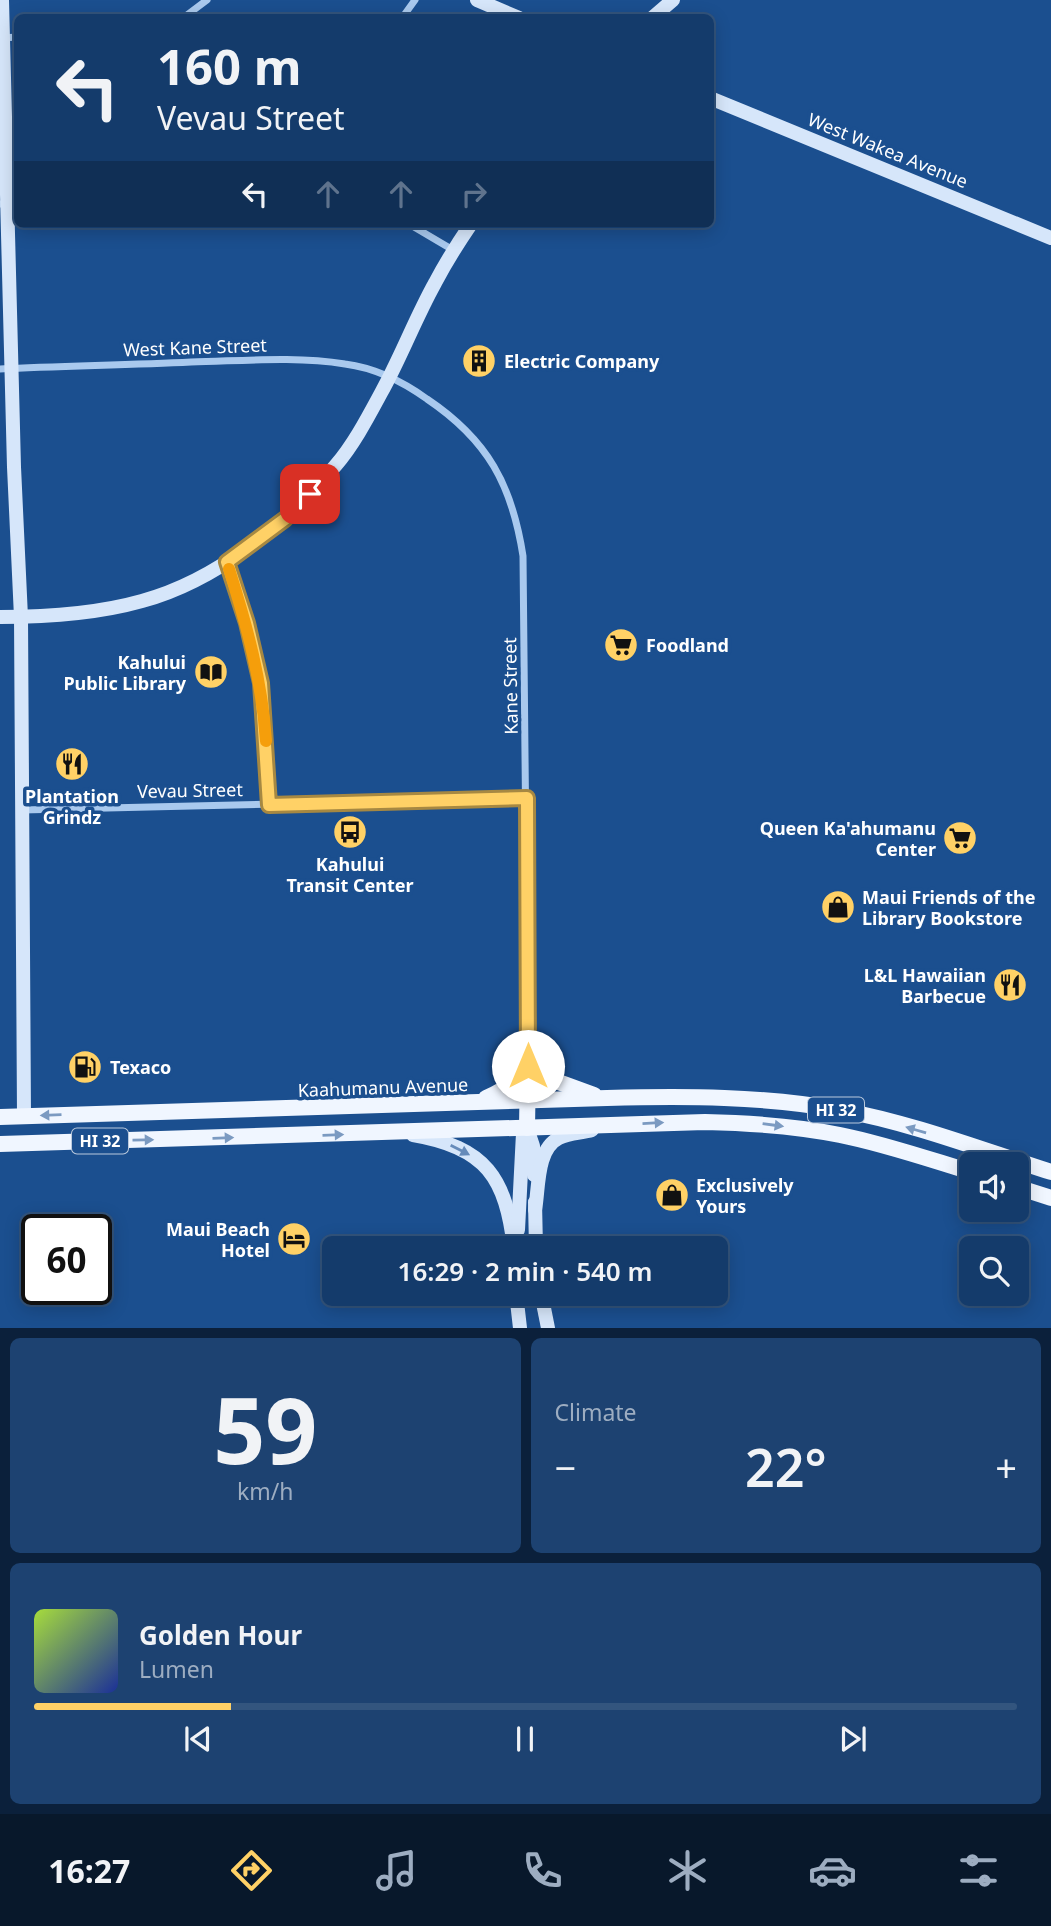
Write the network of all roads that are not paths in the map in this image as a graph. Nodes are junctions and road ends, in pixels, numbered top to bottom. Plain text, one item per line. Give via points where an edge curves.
1 (2, 0) edge
2 (207, 0) edge
3 (477, 0) edge
4 (673, 0) edge
5 (188, 14) edge
6 (510, 14) edge
7 (657, 14) edge
8 (1, 38) edge
9 (714, 100) edge
10 (8, 204) edge
11 (416, 228) edge
12 (468, 228) edge
13 (1051, 238) edge
14 (453, 250) junction
15 (6, 369) edge
16 (390, 376) junction
17 (227, 562) junction
18 (0, 617) edge
19 (21, 617) junction
20 (527, 798) junction
21 (269, 805) junction
22 (22, 810) junction
23 (528, 1051) junction
24 (607, 1098) junction
25 (527, 1101) junction
26 (475, 1103) junction
27 (270, 1110) junction
28 (24, 1116) junction
29 (0, 1117) edge
30 (602, 1126) junction
31 (527, 1128) junction
32 (395, 1133) junction
33 (271, 1136) junction
34 (26, 1143) junction
35 (0, 1144) edge
36 (959, 1168) edge
37 (1051, 1172) edge
38 (1051, 1180) edge
39 (1029, 1191) edge
40 (1049, 1197) edge
41 (535, 1210) junction
42 (513, 1236) edge
43 (516, 1236) edge
44 (536, 1236) edge
45 (517, 1306) edge
46 (544, 1306) edge
47 (520, 1328) edge
48 (548, 1328) edge

1 - 8 street
2 - 5 street
3 - 6 street
4 - 7 street
8 - 10 street
9 - 13 street, West Wakea Avenue
10 - 15 street
11 - 14 street
12 - 14 street
14 - 16 street
15 - 16 street, West Kane Street via 294,360 348,364
15 - 19 street
16 - 17 street via 338,464 285,519
16 - 20 street, Kane Street via 470,432 491,460 512,507 524,575
17 - 19 street via 184,586 143,601 104,610
17 - 21 street via 261,683
18 - 19 street
19 - 22 street
20 - 21 street, Vevau Street
20 - 23 street, Kane Street
21 - 22 street, Vevau Street
22 - 28 street
23 - 24 main road via 553,1080
23 - 25 main road
23 - 26 main road via 513,1084
24 - 25 main road, Kaahumanu Avenue / HI 32
37 -> 24 main road, Kaahumanu Avenue / HI 32 via 843,1111 765,1099
25 - 26 main road, Kaahumanu Avenue / HI 32
25 - 31 main road
26 - 27 main road, Kaahumanu Avenue / HI 32
27 -> 28 main road, Kaahumanu Avenue / HI 32
27 - 33 main road
28 - 29 main road, Kaahumanu Avenue / HI 32
28 - 34 main road
30 - 31 main road, HI 32
30 -> 36 main road, HI 32 via 763,1124 838,1135
30 - 41 street via 550,1144 543,1158
31 - 32 main road, HI 32
31 - 41 street via 533,1146
31 - 43 street
33 -> 32 main road, HI 32
32 -> 42 street via 448,1143 475,1157 500,1187
34 -> 33 main road, HI 32
34 - 35 main road, HI 32
38 - 40 main road
39 - 40 main road
41 - 44 street
45 - 47 street
46 - 48 street

